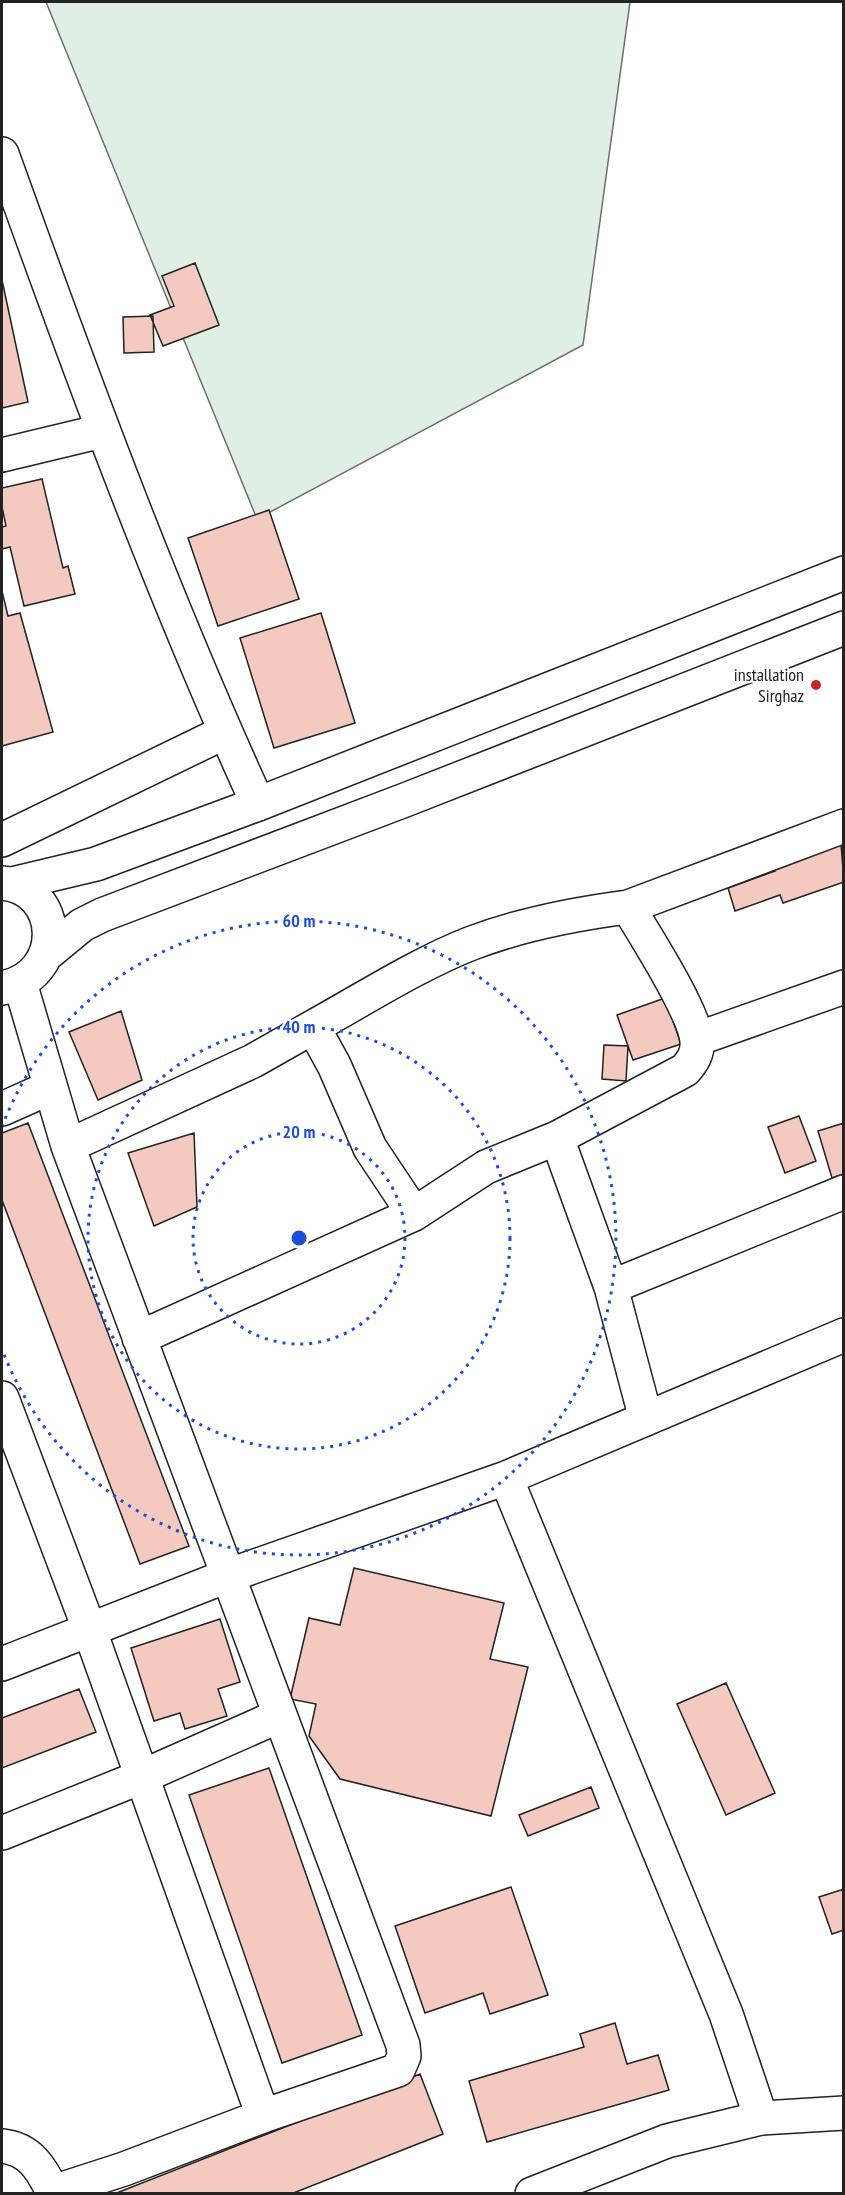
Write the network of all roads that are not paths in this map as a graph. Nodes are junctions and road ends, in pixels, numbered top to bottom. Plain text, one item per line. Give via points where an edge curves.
1 (2, 154) edge
2 (102, 432) junction
3 (2, 455) edge
4 (843, 573) edge
5 (843, 628) edge
6 (225, 732) junction
7 (258, 804) junction
8 (843, 826) edge
9 (2, 840) edge
10 (7, 884) edge
11 (628, 907) junction
12 (48, 953) junction
13 (11, 986) edge
14 (843, 987) edge
15 (313, 1027) junction
16 (697, 1039) junction
17 (49, 1088) junction
18 (2, 1109) edge
19 (557, 1138) junction
20 (68, 1146) junction
21 (843, 1192) edge
22 (414, 1214) junction
23 (611, 1287) junction
24 (843, 1335) edge
25 (139, 1338) junction
26 (2, 1398) edge
27 (646, 1419) junction
28 (506, 1478) junction
29 (227, 1576) junction
30 (90, 1630) junction
31 (2, 1664) edge
32 (279, 1716) junction
33 (141, 1777) junction
34 (2, 1833) edge
35 (843, 2114) edge
36 (263, 2116) junction
37 (760, 2118) junction
38 (2, 2146) edge
39 (586, 2184) edge
40 (53, 2193) edge
41 (532, 2193) edge

1 - 2 main road
2 - 3 main road
2 - 6 main road
4 - 7 main road
5 - 12 main road via 416,796 112,910 82,925
6 - 7 main road
6 - 9 main road
7 - 10 main road via 96,864
8 - 11 main road
10 - 12 main road via 31,895 44,911 50,931
11 - 15 main road via 530,924 470,944
11 - 16 main road via 689,1016
12 - 13 main road via 37,970
13 - 17 main road
14 - 16 main road
15 - 20 main road via 253,1061
15 - 22 main road via 370,1148
16 - 19 main road via 693,1061 685,1070
17 - 18 main road
17 - 20 main road
19 - 22 main road via 486,1167
19 - 23 main road
20 - 25 main road
21 - 23 main road
22 - 25 main road
23 - 27 main road
24 - 27 main road
25 - 29 main road
26 - 30 main road
27 - 28 main road
28 - 29 main road
28 - 37 main road via 726,2014
29 - 30 main road
29 - 32 main road
30 - 31 main road
30 - 33 main road
32 - 33 main road
32 - 36 main road via 403,2044 404,2056 398,2070
33 - 34 main road
33 - 36 main road
35 - 37 main road
36 - 40 main road
37 - 39 main road via 667,2141
38 - 40 main road via 31,2156
39 - 41 main road

